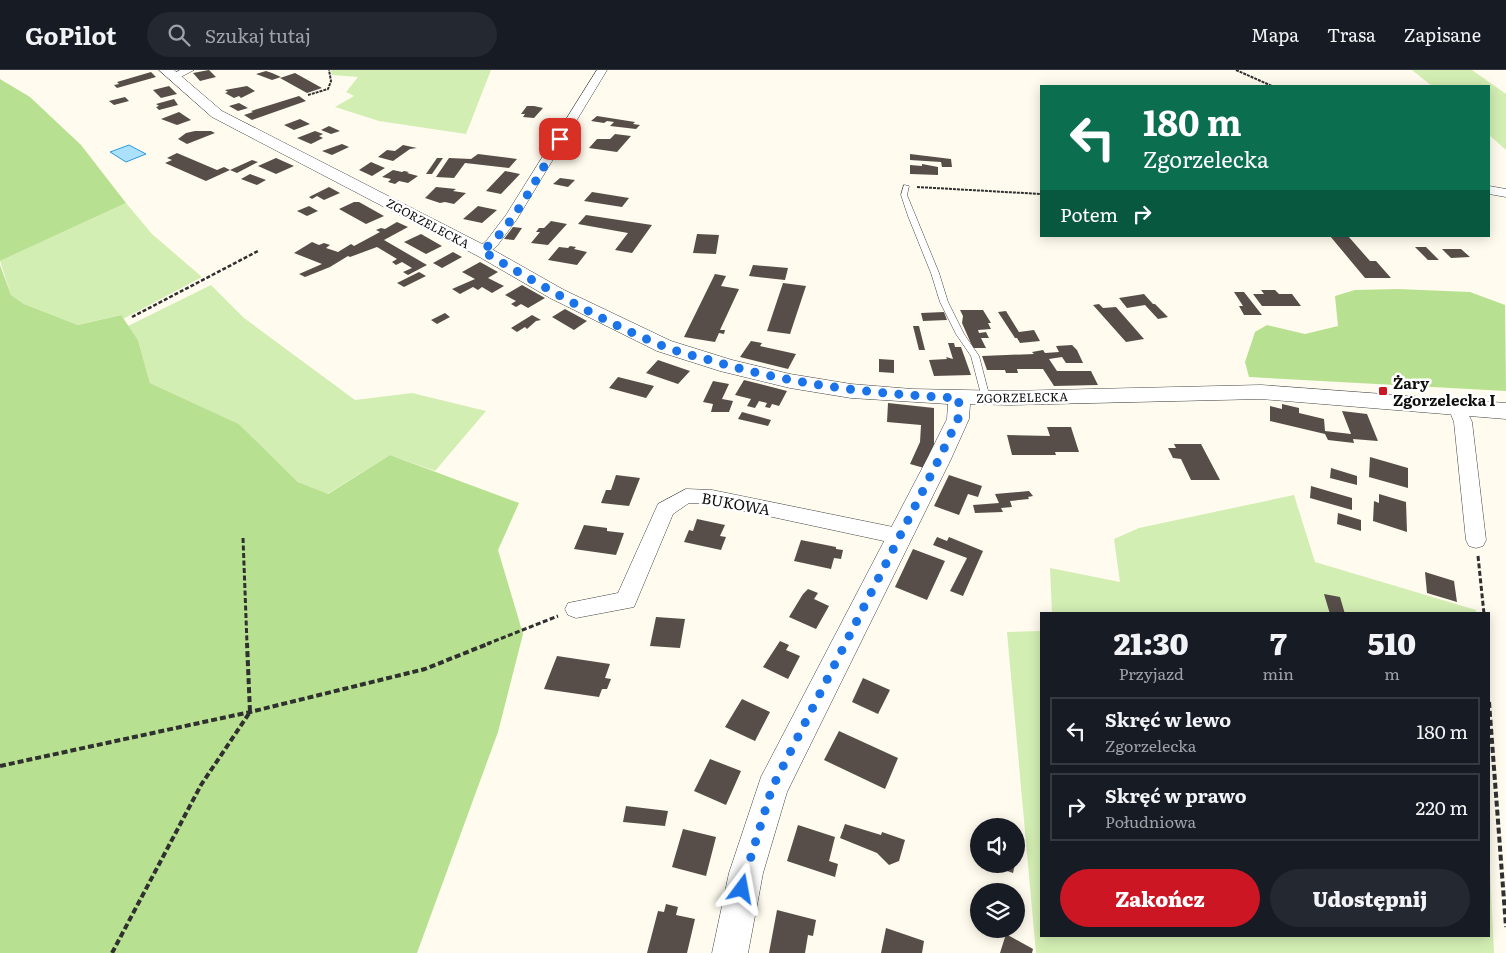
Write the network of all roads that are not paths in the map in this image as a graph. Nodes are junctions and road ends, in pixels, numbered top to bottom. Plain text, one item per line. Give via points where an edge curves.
1 (602, 70) edge
2 (176, 72) edge
3 (906, 186) road end
4 (1490, 190) edge
5 (1506, 193) edge
6 (482, 251) junction
7 (973, 398) junction
8 (1457, 407) junction
9 (1506, 411) edge
10 (898, 536) junction
11 (1476, 540) road end
12 (576, 609) road end
13 (730, 953) edge

1 - 6 street via 512,216
2 - 6 street, ZGORZELECKA via 217,114
3 - 7 lane via 904,194 911,216 944,302 975,356
4 - 5 street
6 - 7 street, ZGORZELECKA via 622,328 700,358 790,381 834,388
7 - 8 street, ZGORZELECKA via 1262,392
7 - 10 street via 958,419
8 - 9 street, ZGORZELECKA
8 - 11 street via 1463,422
10 - 12 street, BUKOWA via 712,496 686,496 664,509 626,601
10 - 13 street via 772,788 746,873

